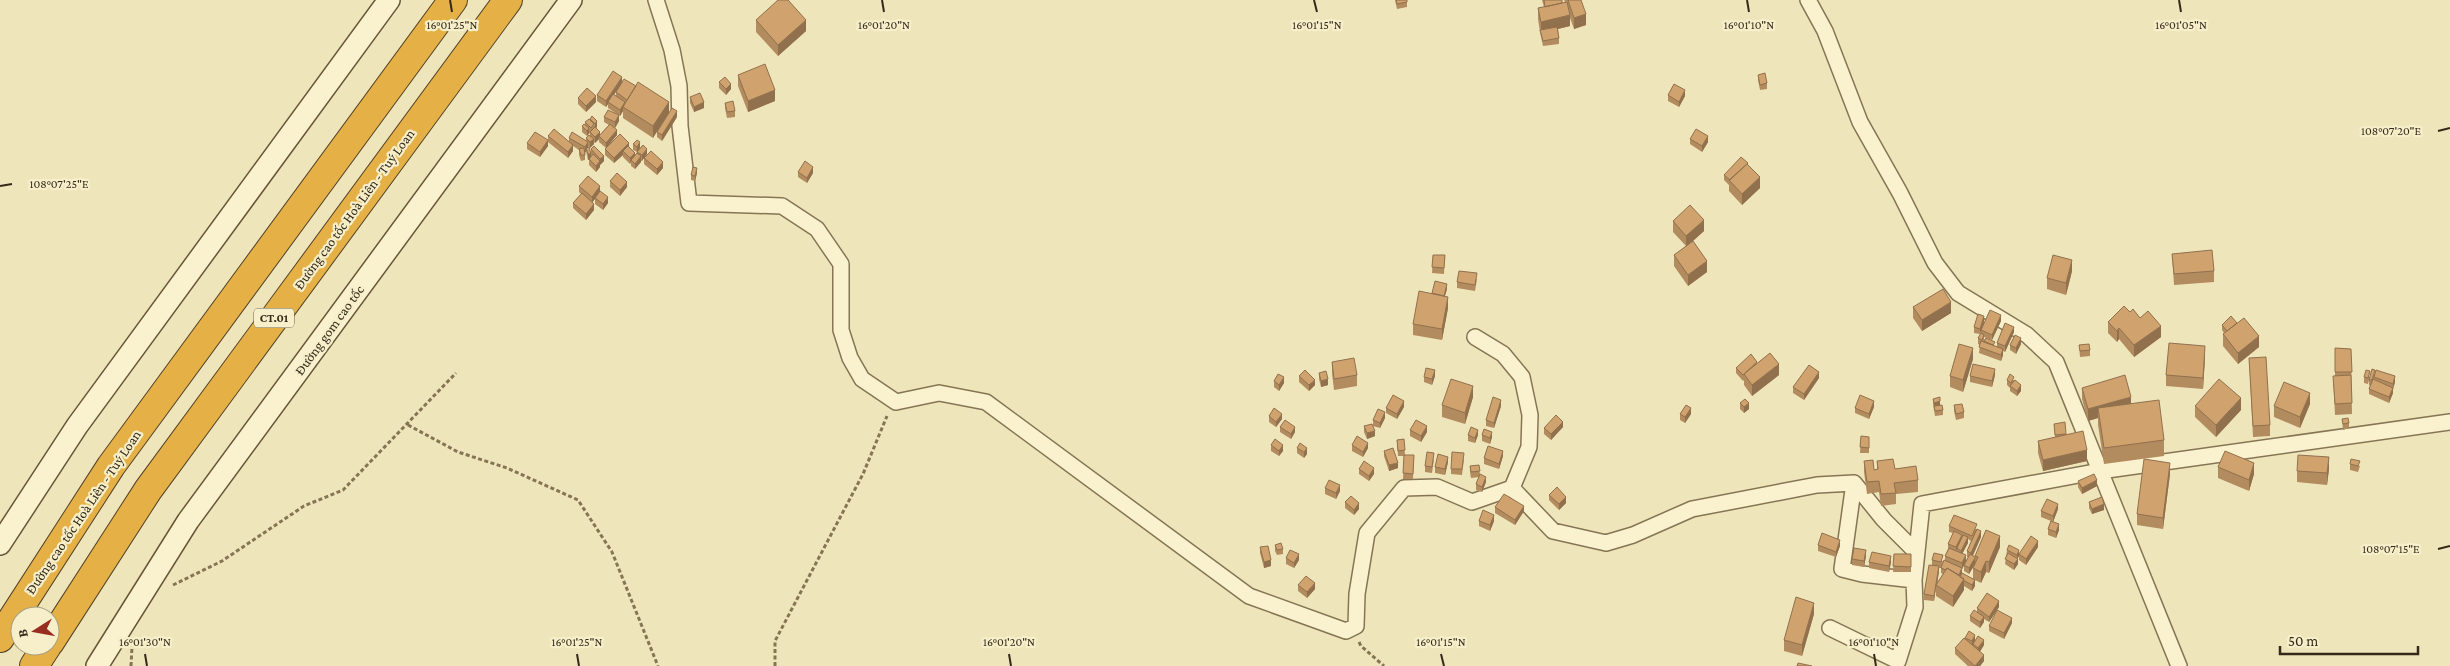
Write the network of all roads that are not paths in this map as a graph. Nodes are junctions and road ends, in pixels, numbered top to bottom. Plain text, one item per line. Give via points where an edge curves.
1 (389, 0) edge
2 (453, 0) edge
3 (508, 0) edge
4 (571, 0) edge
5 (656, 0) edge
6 (1808, 0) edge
7 (1475, 337) dead end
8 (2450, 422) edge
9 (2100, 472) junction
10 (1854, 483) junction
11 (1512, 488) junction
12 (0, 544) edge
13 (1917, 553) junction
14 (1914, 580) junction
15 (60, 626) edge
16 (1830, 628) dead end
17 (0, 638) edge
18 (97, 666) edge
19 (2179, 666) edge

1 - 12 main road via 77,426
2 - 17 highway, Đường cao tốc Hoà Liên - Tuý Loan via 111,466
3 - 15 highway, Đường cao tốc Hoà Liên - Tuý Loan / CT.01 via 148,490
4 - 18 main road, Đường gom cao tốc via 188,521
5 - 11 street via 672,50 679,86 689,203 782,206 817,229 841,264 841,330 850,358 862,379 896,402 939,393 986,402 1250,596 1346,631 1356,626 1357,594 1367,533 1404,488 1437,488 1472,502
6 - 9 street via 1826,31 1860,122 1935,263 1958,293 2027,335 2056,362
7 - 11 street via 1503,354 1522,377 1530,415 1529,447
8 - 9 street
9 - 13 street via 1922,504
9 - 19 street
10 - 11 street via 1817,485 1692,509 1633,536 1606,544 1553,531
10 - 13 street
10 - 14 street via 1842,569
13 - 14 street
14 - 16 street via 1915,607 1898,661

